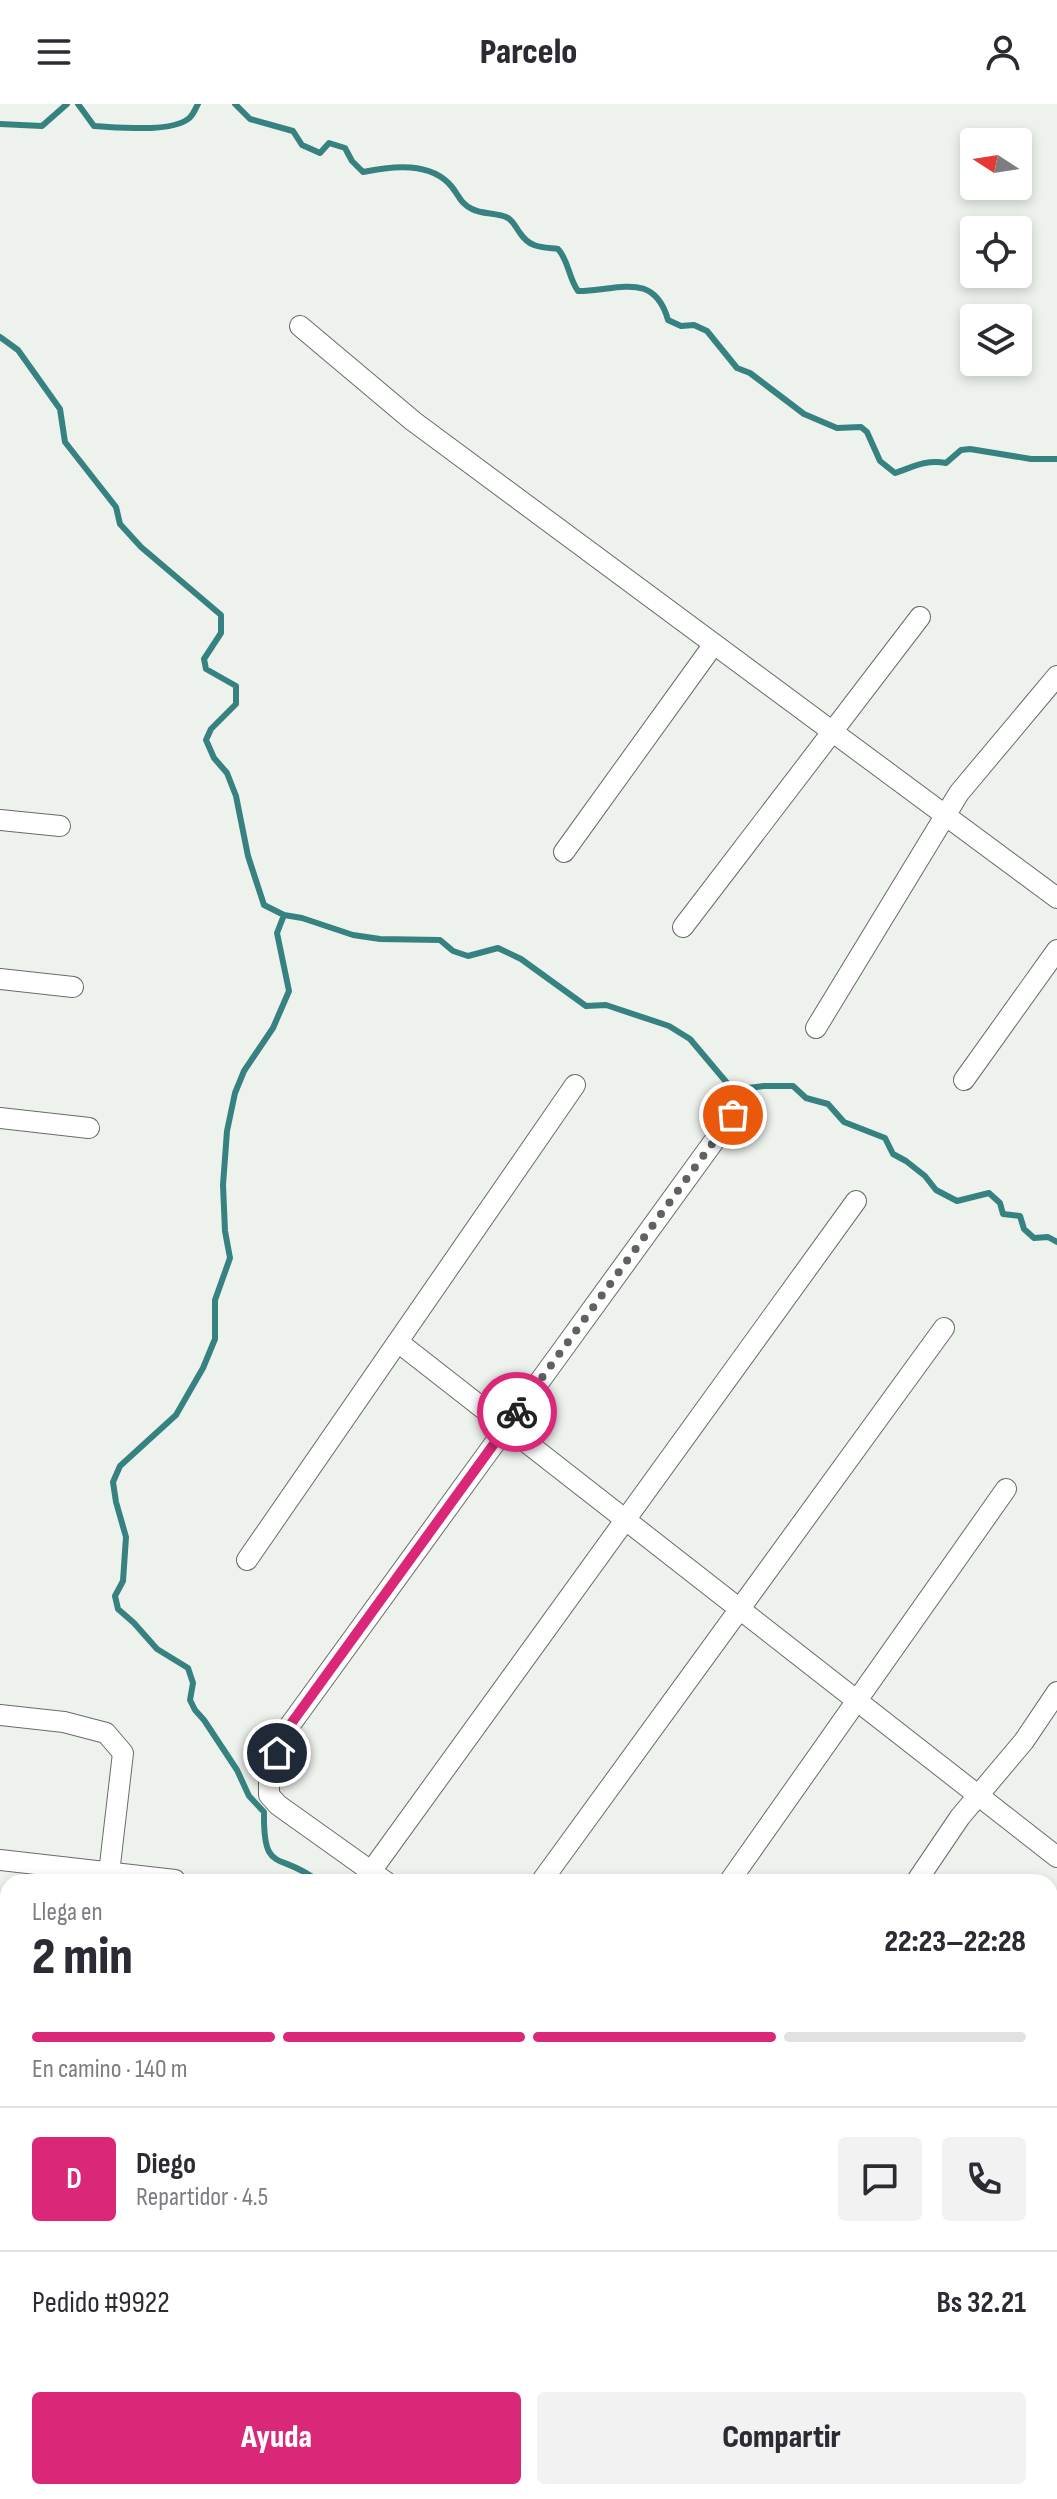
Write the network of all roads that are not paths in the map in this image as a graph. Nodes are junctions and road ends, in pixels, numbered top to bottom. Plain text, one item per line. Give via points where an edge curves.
1 (300, 326) dead end
2 (920, 617) dead end
3 (714, 644) junction
4 (1057, 676) edge
5 (832, 732) junction
6 (945, 815) junction
7 (0, 820) edge
8 (60, 826) dead end
9 (564, 852) dead end
10 (1057, 898) edge
11 (683, 927) dead end
12 (1057, 950) edge
13 (0, 979) edge
14 (73, 987) dead end
15 (816, 1028) dead end
16 (964, 1080) dead end
17 (575, 1085) dead end
18 (733, 1115) dead end
19 (0, 1118) edge
20 (89, 1128) dead end
21 (856, 1201) dead end
22 (944, 1328) dead end
23 (398, 1342) junction
24 (506, 1428) junction
25 (1006, 1489) dead end
26 (625, 1520) junction
27 (247, 1560) dead end
28 (741, 1610) junction
29 (1057, 1692) edge
30 (856, 1699) junction
31 (0, 1715) edge
32 (978, 1795) junction
33 (1057, 1857) edge
34 (0, 1860) edge
35 (90, 1874) edge
36 (109, 1874) edge
37 (368, 1874) edge
38 (377, 1874) edge
39 (547, 1874) edge
40 (735, 1874) edge
41 (921, 1874) edge

1 - 3 street via 413,421
2 - 5 street
3 - 5 street
3 - 9 street
4 - 6 street
5 - 6 street
5 - 11 street
6 - 10 street
6 - 15 street
7 - 8 street
12 - 16 street
13 - 14 street
17 - 23 street
18 - 24 street
19 - 20 street
21 - 26 street
22 - 28 street
23 - 24 street
23 - 27 street
24 - 26 street
24 - 37 street via 285,1732 269,1775 269,1795 278,1805
25 - 30 street
26 - 28 street
26 - 38 street
28 - 30 street
28 - 39 street
29 - 32 street
30 - 32 street
30 - 40 street
31 - 36 street via 106,1733 123,1753
32 - 33 street
32 - 41 street
34 - 35 street

